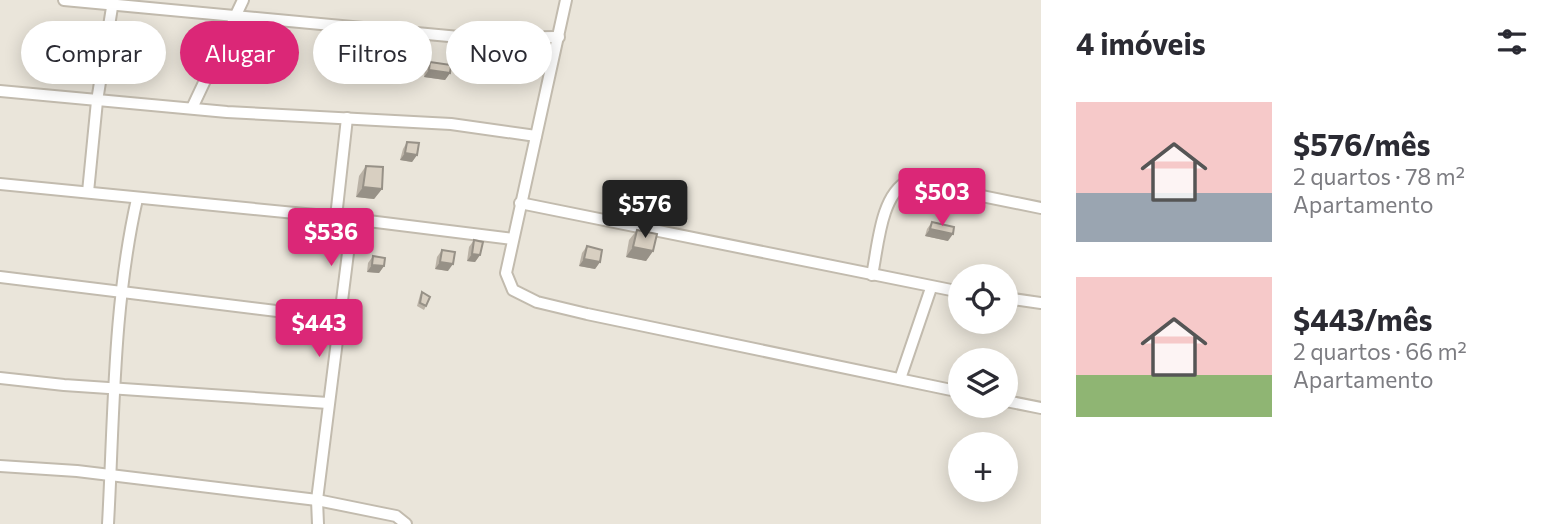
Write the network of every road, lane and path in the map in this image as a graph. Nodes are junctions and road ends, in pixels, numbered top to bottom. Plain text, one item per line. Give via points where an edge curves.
1 (64, 0) edge
2 (243, 0) edge
3 (566, 0) edge
4 (113, 3) edge
5 (236, 15) junction
6 (559, 37) junction
7 (0, 91) edge
8 (97, 101) junction
9 (192, 108) junction
10 (347, 118) junction
11 (536, 136) junction
12 (0, 184) edge
13 (88, 192) junction
14 (137, 199) junction
15 (520, 203) junction
16 (1041, 208) edge
17 (336, 217) junction
18 (352, 221) junction
19 (513, 239) junction
20 (872, 275) junction
21 (0, 276) edge
22 (931, 288) junction
23 (948, 290) edge
24 (122, 293) junction
25 (1018, 300) edge
26 (1041, 303) edge
27 (342, 318) junction
28 (0, 377) edge
29 (900, 379) junction
30 (113, 388) junction
31 (948, 389) edge
32 (1018, 403) edge
33 (328, 404) junction
34 (1041, 408) edge
35 (0, 466) edge
36 (109, 476) junction
37 (317, 500) junction
38 (108, 524) edge
39 (318, 524) edge
40 (406, 524) edge

1 - 4 street
2 - 5 street
3 - 6 street
4 - 5 street
4 - 8 street
5 - 6 street via 470,38
5 - 9 street
6 - 11 street
7 - 8 street
8 - 9 street
8 - 13 street
9 - 10 street
10 - 11 street via 452,124
10 - 17 street
11 - 15 street
12 - 13 street
13 - 14 street
14 - 17 street
14 - 24 street
15 - 19 street
15 - 20 street
16 - 20 street via 908,181 892,199
17 - 18 street
18 - 19 street
18 - 27 street
19 - 29 street via 506,279 518,293 537,302
20 - 22 street
21 - 24 street
22 - 23 street
22 - 29 street
24 - 27 street
24 - 30 street
25 - 26 street
27 - 33 street
28 - 30 street
29 - 31 street
30 - 33 street
30 - 36 street
32 - 34 street
33 - 37 street
35 - 36 street
36 - 37 street
36 - 38 street
37 - 39 street
37 - 40 street via 396,516

